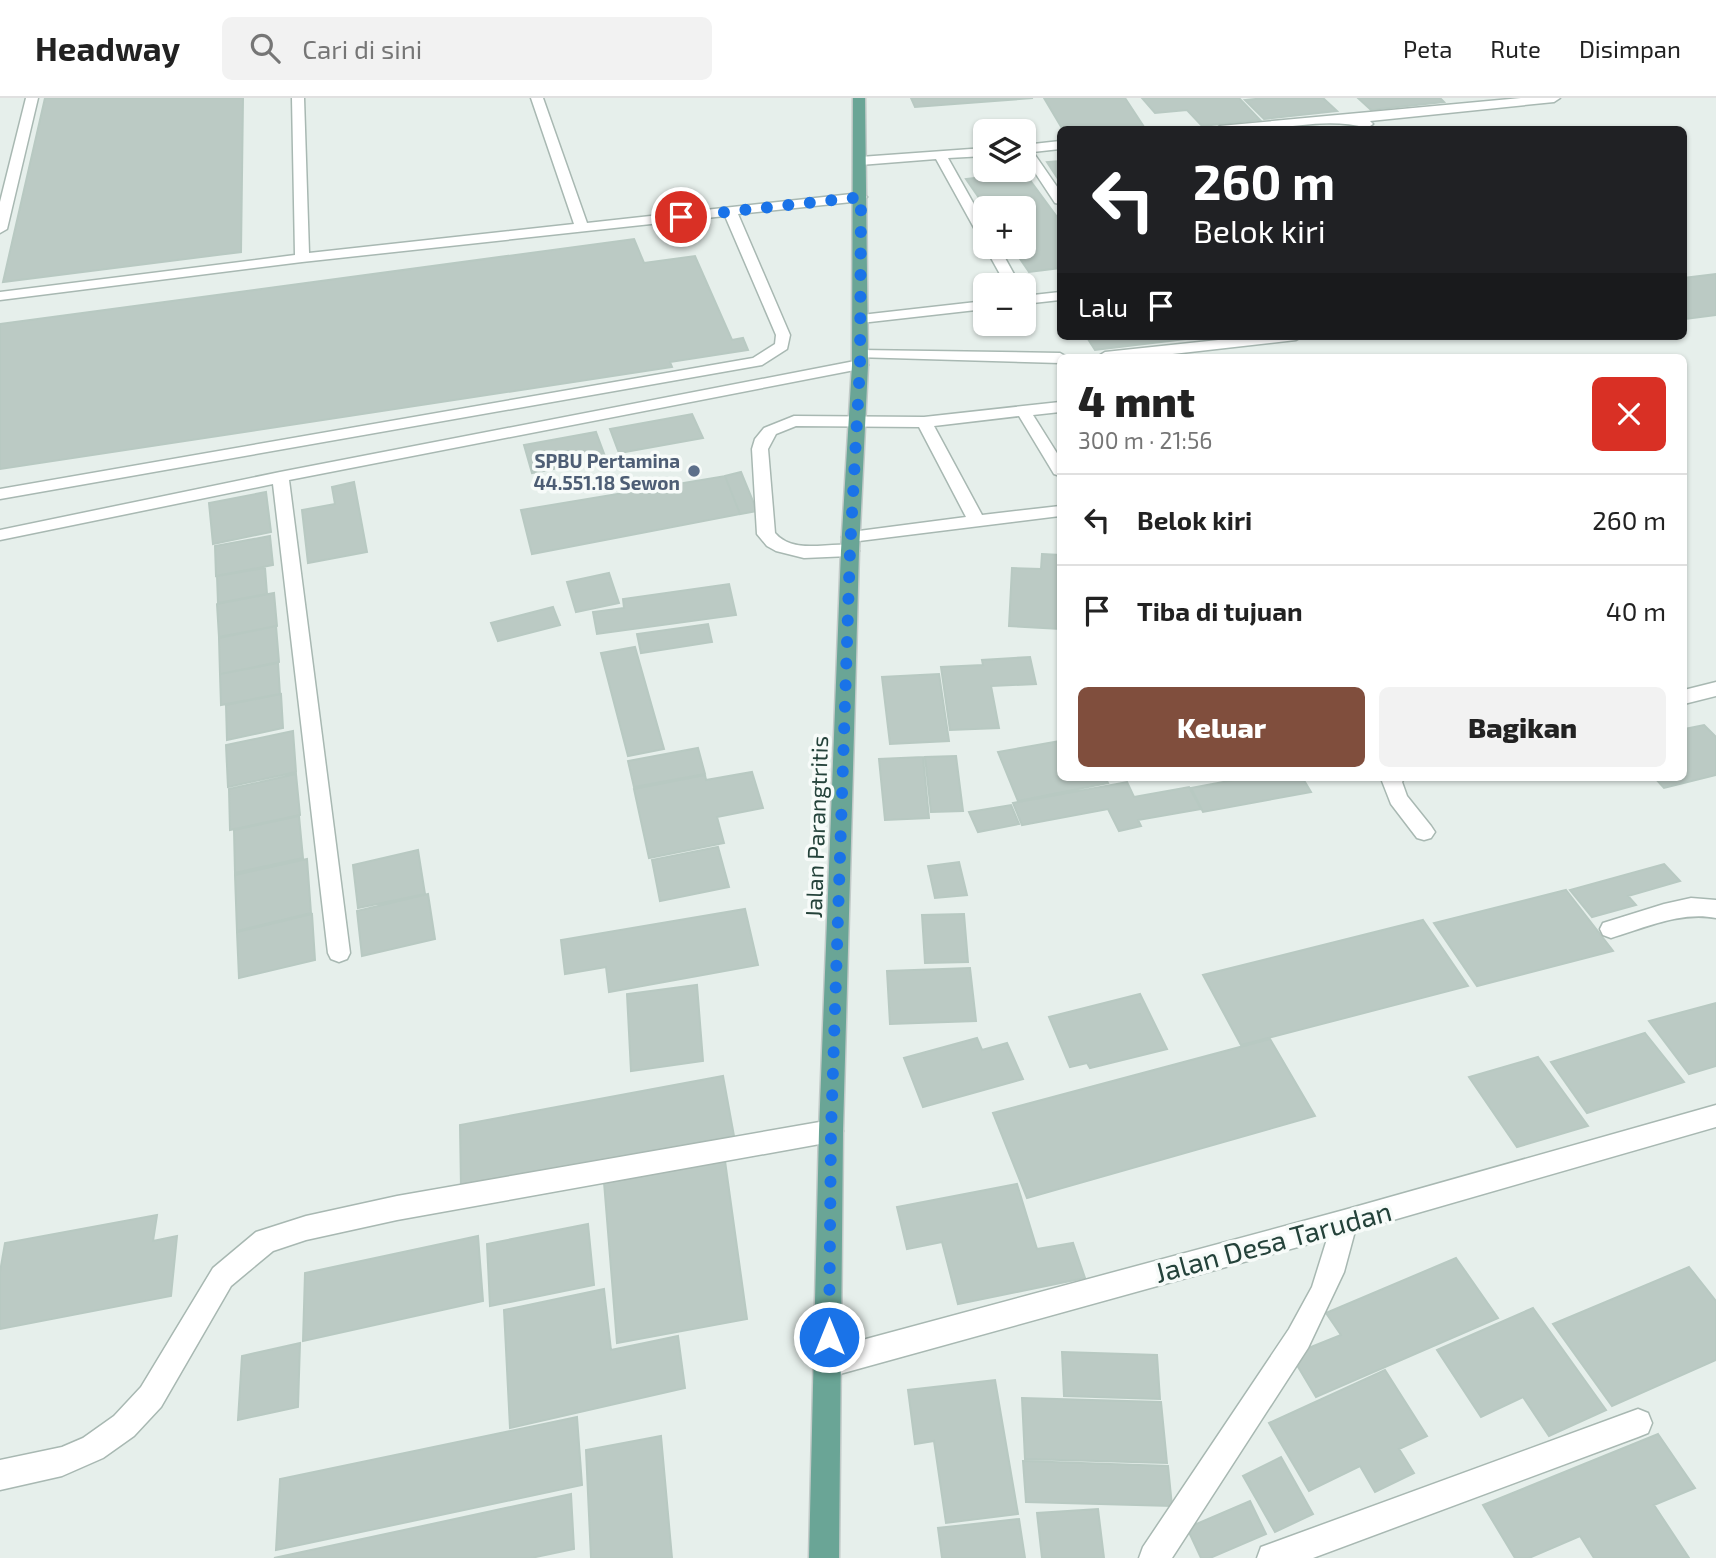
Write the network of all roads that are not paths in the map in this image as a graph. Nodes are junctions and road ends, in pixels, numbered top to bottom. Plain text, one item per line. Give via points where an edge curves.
1 (32, 98) edge
2 (298, 98) edge
3 (537, 98) edge
4 (859, 98) edge
5 (1554, 98) edge
6 (1356, 119) junction
7 (1260, 126) edge
8 (1368, 126) edge
9 (1057, 145) edge
10 (1036, 148) edge
11 (973, 153) edge
12 (940, 155) junction
13 (860, 160) junction
14 (1036, 166) edge
15 (1057, 196) edge
16 (861, 197) junction
17 (730, 212) junction
18 (973, 214) edge
19 (582, 227) junction
20 (0, 229) edge
21 (302, 258) junction
22 (0, 296) edge
23 (1057, 296) edge
24 (1036, 299) edge
25 (973, 306) edge
26 (861, 319) junction
27 (1260, 340) edge
28 (1132, 354) edge
29 (1057, 358) edge
30 (860, 360) junction
31 (1057, 407) edge
32 (1024, 412) junction
33 (857, 420) junction
34 (924, 422) junction
35 (1057, 466) edge
36 (280, 477) junction
37 (0, 494) edge
38 (1057, 511) edge
39 (977, 522) junction
40 (0, 535) edge
41 (851, 544) junction
42 (1716, 689) edge
43 (1687, 696) edge
44 (1392, 781) edge
45 (1424, 832) dead end
46 (1716, 909) edge
47 (1611, 929) dead end
48 (339, 953) dead end
49 (1716, 1116) edge
50 (831, 1131) junction
51 (1344, 1222) junction
52 (829, 1363) junction
53 (1638, 1423) dead end
54 (0, 1475) edge
55 (824, 1558) edge
56 (1154, 1558) edge
57 (1272, 1558) edge

1 - 20 street
2 - 21 street
3 - 19 street
4 - 13 main road, Jalan Parangtritis
5 - 6 street
6 - 7 street
6 - 8 street
9 - 10 street
11 - 12 street
12 - 13 street
12 - 18 street
13 - 16 main road, Jalan Parangtritis
14 - 15 street
16 - 17 street
16 - 26 main road, Jalan Parangtritis
17 - 19 street
17 - 37 street via 783,335 782,346 757,362
19 - 21 street
21 - 22 street
23 - 24 street
25 - 26 street
26 - 30 main road, Jalan Parangtritis
27 - 28 street
29 - 30 street
30 - 33 main road, Jalan Parangtritis
30 - 36 street
31 - 32 street
32 - 34 street
32 - 35 street
33 - 34 street
33 - 41 main road, Jalan Parangtritis
33 - 41 street via 794,421 770,431 760,449 766,534 771,542 787,551
34 - 39 street
36 - 40 street
36 - 48 street
38 - 39 street
39 - 41 street
41 - 50 main road, Jalan Parangtritis
42 - 43 street
44 - 45 street via 1398,799
46 - 47 street via 1690,907
49 - 51 street, Jalan Desa Tarudan
50 - 52 main road, Jalan Parangtritis
50 - 54 street via 397,1208 265,1241 222,1277 150,1397 124,1426 93,1448 62,1461
51 - 52 street, Jalan Desa Tarudan
51 - 56 street via 1340,1251 1325,1294 1203,1489
52 - 55 main road, Jalan Parangtritis
53 - 57 street

